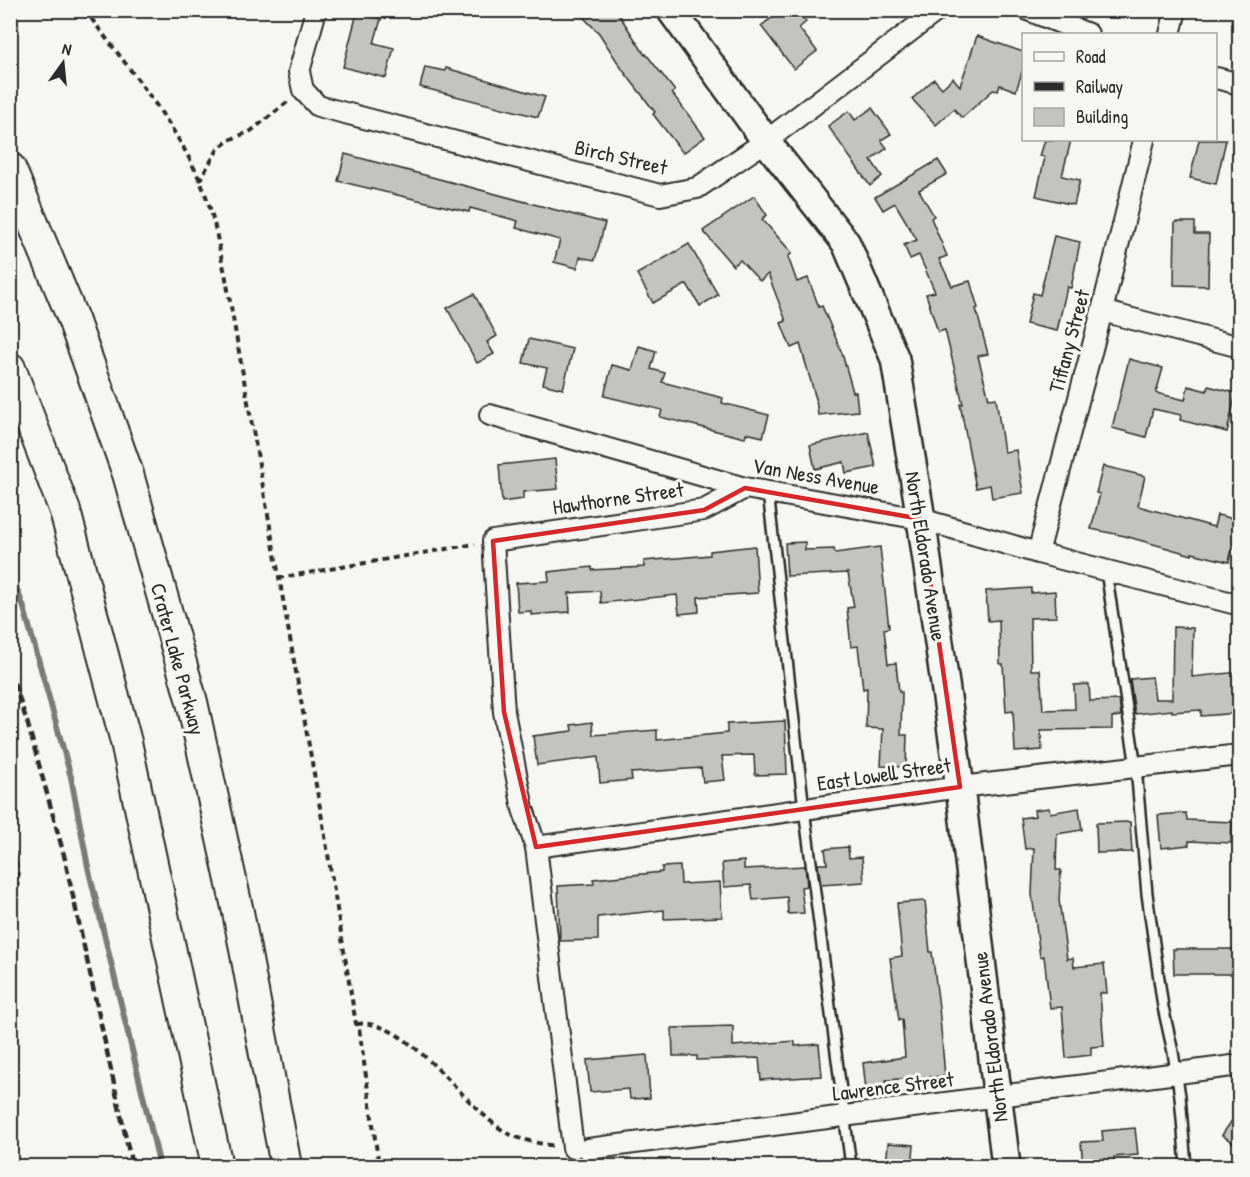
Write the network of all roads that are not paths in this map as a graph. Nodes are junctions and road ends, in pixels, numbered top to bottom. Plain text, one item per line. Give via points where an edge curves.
1 (316, 10) edge
2 (671, 10) edge
3 (938, 10) edge
4 (1028, 10) edge
5 (1176, 10) edge
6 (1086, 33) edge
7 (1170, 33) edge
8 (1217, 78) edge
9 (1239, 84) edge
10 (765, 141) junction
11 (1144, 141) edge
12 (10, 168) edge
13 (1102, 311) junction
14 (1239, 347) edge
15 (10, 368) edge
16 (490, 414) dead end
17 (745, 488) junction
18 (768, 492) junction
19 (921, 519) junction
20 (1038, 553) junction
21 (1106, 571) junction
22 (1239, 605) edge
23 (1239, 755) edge
24 (1136, 767) junction
25 (960, 787) junction
26 (804, 809) junction
27 (536, 847) junction
28 (1239, 1065) edge
29 (1177, 1074) junction
30 (997, 1097) junction
31 (846, 1116) junction
32 (217, 1167) edge
33 (286, 1167) edge
34 (851, 1167) edge
35 (1005, 1167) edge
36 (1186, 1167) edge

1 - 10 street, Birch Street via 301,81 318,106 660,195 697,188
2 - 10 street, North Eldorado Avenue
3 - 10 street, Birch Street
4 - 6 street
5 - 7 street
8 - 9 street
10 - 19 street, North Eldorado Avenue via 846,243 895,359
11 - 13 street, Tiffany Street
12 - 33 main road, Crater Lake Parkway via 73,319 128,474 192,702 238,912
13 - 14 street
13 - 20 street, Tiffany Street
15 - 32 main road via 65,511 126,742
16 - 17 street, Van Ness Avenue
17 - 18 street, Van Ness Avenue
17 - 27 street, Hawthorne Street via 704,510 493,541 504,712 523,809
18 - 19 street, Van Ness Avenue
18 - 26 lane
19 - 20 street, Van Ness Avenue
19 - 25 street, North Eldorado Avenue
20 - 21 street, Van Ness Avenue
21 - 22 street, Van Ness Avenue
21 - 24 lane
23 - 24 street, East Lowell Street
24 - 25 street, East Lowell Street
24 - 29 lane via 1149,905
25 - 26 street, East Lowell Street
25 - 30 street, North Eldorado Avenue
26 - 27 street, East Lowell Street
26 - 31 lane
27 - 31 street, Lawrence Street via 580,1148
28 - 29 street, Lawrence Street
29 - 30 street, Lawrence Street
29 - 36 lane
30 - 31 street, Lawrence Street
30 - 35 street, North Eldorado Avenue
31 - 34 lane

